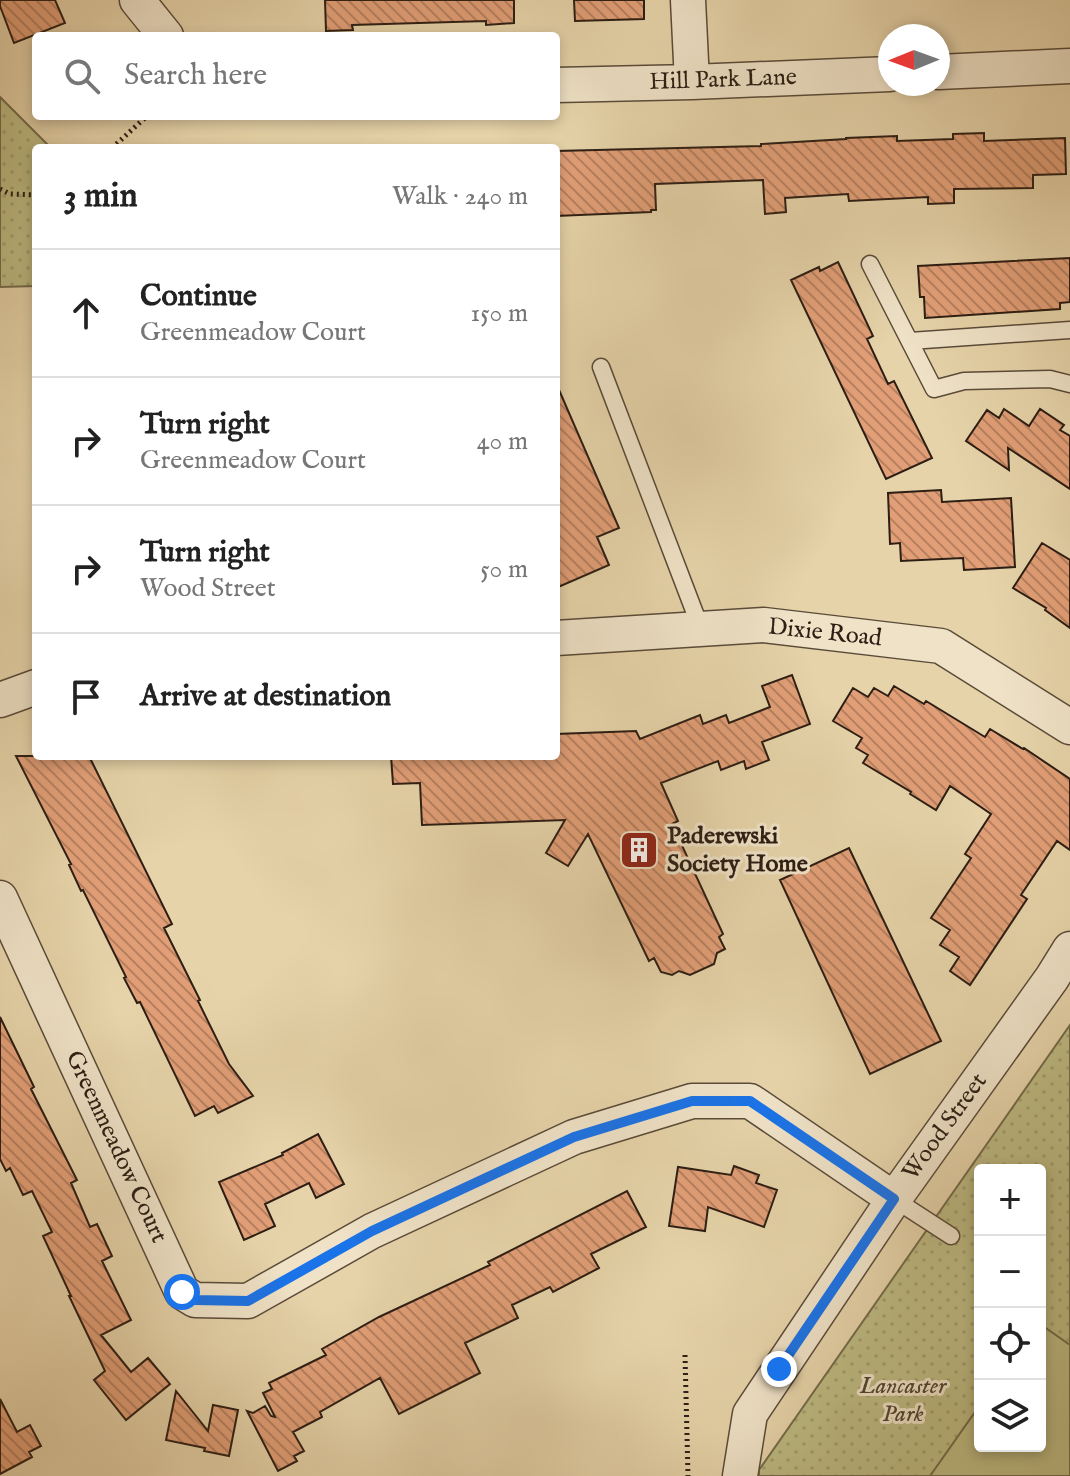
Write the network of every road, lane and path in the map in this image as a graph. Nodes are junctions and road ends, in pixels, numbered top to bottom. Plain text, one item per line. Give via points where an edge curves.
1 (137, 0) edge
2 (688, 0) edge
3 (163, 32) edge
4 (1070, 66) edge
5 (950, 71) edge
6 (878, 74) edge
7 (692, 82) junction
8 (560, 85) edge
9 (143, 120) edge
10 (116, 144) edge
11 (0, 189) edge
12 (32, 195) edge
13 (870, 264) dead end
14 (1070, 330) edge
15 (910, 341) junction
16 (601, 367) dead end
17 (1070, 384) edge
18 (701, 629) junction
19 (560, 638) edge
20 (32, 688) edge
21 (0, 700) edge
22 (1070, 727) edge
23 (0, 898) edge
24 (1070, 949) edge
25 (894, 1199) junction
26 (951, 1236) dead end
27 (685, 1355) dead end
28 (688, 1476) edge
29 (740, 1476) edge

1 - 3 street
2 - 7 street
4 - 5 street
6 - 7 street, Hill Park Lane
7 - 8 street, Hill Park Lane
9 - 10 path
11 - 12 path
13 - 15 lane
14 - 15 lane
15 - 17 lane via 934,389 964,381 1050,379
16 - 18 lane
18 - 19 street, Dixie Road
18 - 22 street, Dixie Road via 764,625 941,646
20 - 21 street
23 - 25 street, Greenmeadow Court via 182,1292 195,1300 248,1301 372,1231 574,1137 692,1101 750,1101
24 - 25 street, Wood Street
25 - 26 lane
25 - 29 street, Wood Street via 750,1414
27 - 28 path

